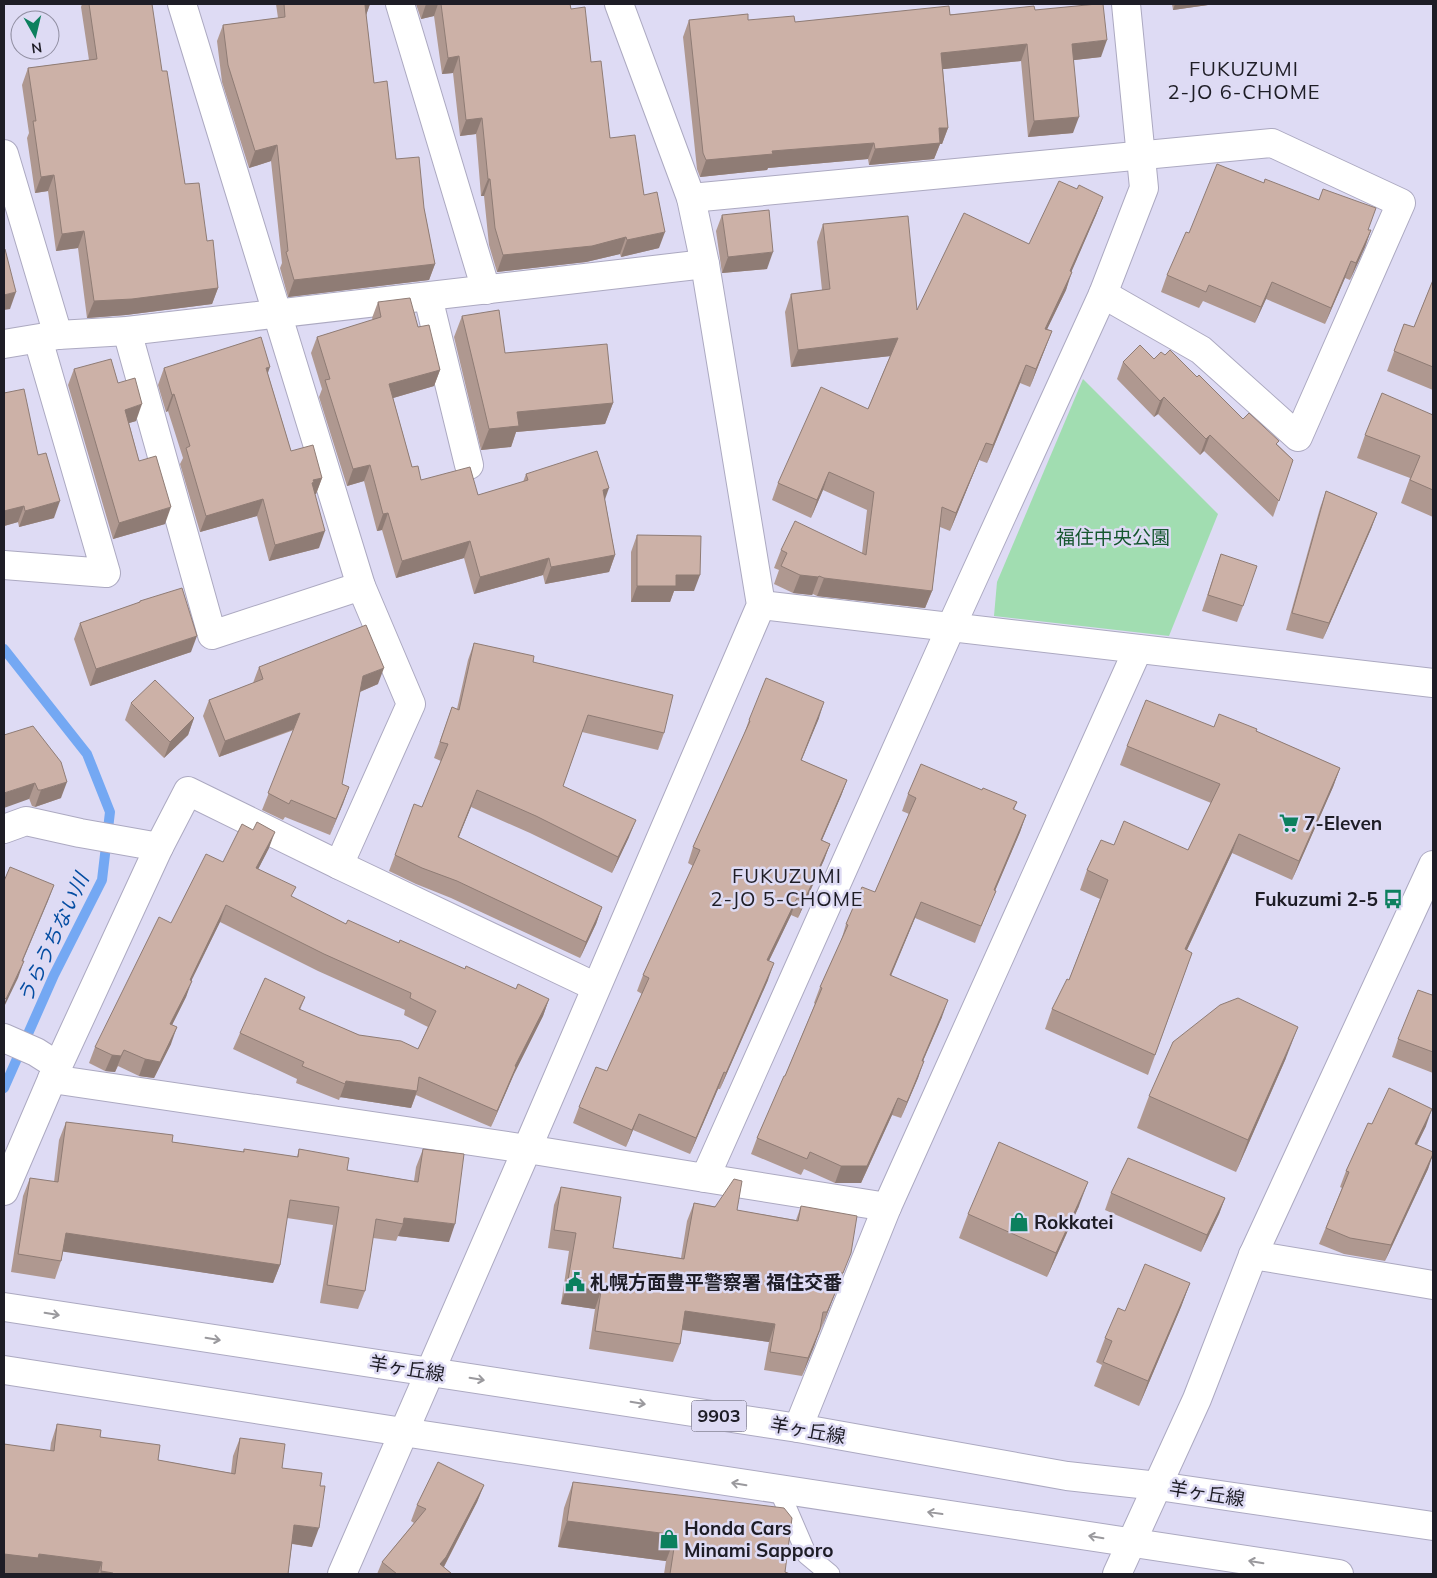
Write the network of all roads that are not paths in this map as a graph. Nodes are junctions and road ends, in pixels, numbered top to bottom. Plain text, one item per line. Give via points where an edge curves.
1 (182, 4) edge
2 (400, 4) edge
3 (619, 4) edge
4 (1126, 4) edge
5 (4, 154) edge
6 (1142, 156) junction
7 (691, 198) junction
8 (705, 264) junction
9 (486, 290) junction
10 (1103, 294) junction
11 (428, 297) junction
12 (278, 313) junction
13 (126, 331) junction
14 (48, 337) junction
15 (4, 344) edge
16 (469, 465) edge
17 (4, 565) edge
18 (362, 586) junction
19 (761, 605) junction
20 (951, 627) junction
21 (1138, 649) junction
22 (1433, 683) edge
23 (4, 829) edge
24 (159, 847) junction
25 (339, 865) junction
26 (1433, 865) edge
27 (596, 987) junction
28 (4, 1038) edge
29 (49, 1066) junction
30 (527, 1149) junction
31 (705, 1178) junction
32 (4, 1191) edge
33 (887, 1207) junction
34 (1253, 1254) junction
35 (1433, 1285) edge
36 (4, 1307) edge
37 (4, 1370) edge
38 (431, 1372) junction
39 (798, 1428) junction
40 (403, 1432) junction
41 (1158, 1486) junction
42 (779, 1490) junction
43 (1433, 1526) edge
44 (1132, 1542) junction
45 (342, 1574) edge
46 (830, 1574) edge
47 (1117, 1574) edge
48 (1339, 1574) edge

1 - 12 street
2 - 9 street
3 - 7 street
4 - 6 street
5 - 14 street
6 - 7 street
6 - 10 street via 1144,188
6 - 10 street via 1272,143 1401,203 1298,437 1201,350
7 - 8 street
8 - 9 street
8 - 19 street
9 - 11 street
10 - 20 street
11 - 12 street
11 - 16 street
12 - 13 street
12 - 18 street
13 - 14 street
13 - 18 street via 212,635
14 - 15 street
14 - 17 street via 106,573
18 - 25 street via 411,704
19 - 20 street
19 - 27 street
20 - 21 street
20 - 31 street
21 - 22 street
21 - 33 street
23 - 24 street via 26,821
24 - 25 street via 188,791
24 - 29 street
25 - 27 street
26 - 34 street
27 - 30 street
28 - 29 street
29 - 30 street
29 - 32 street
30 - 31 street
30 - 38 street
31 - 33 street
33 - 39 street
34 - 35 street
34 - 41 street via 1197,1399
36 -> 38 street, 羊ヶ丘線 / 9903
37 - 40 street
38 -> 39 street, 羊ヶ丘線 / 9903
38 - 40 street
39 - 41 street, 羊ヶ丘線 / 9903 via 1067,1476
42 -> 40 street
40 - 45 street
41 - 43 street, 羊ヶ丘線 / 9903
41 - 44 street
44 -> 42 street
42 - 46 lane via 807,1555
44 - 47 street
48 -> 44 street

